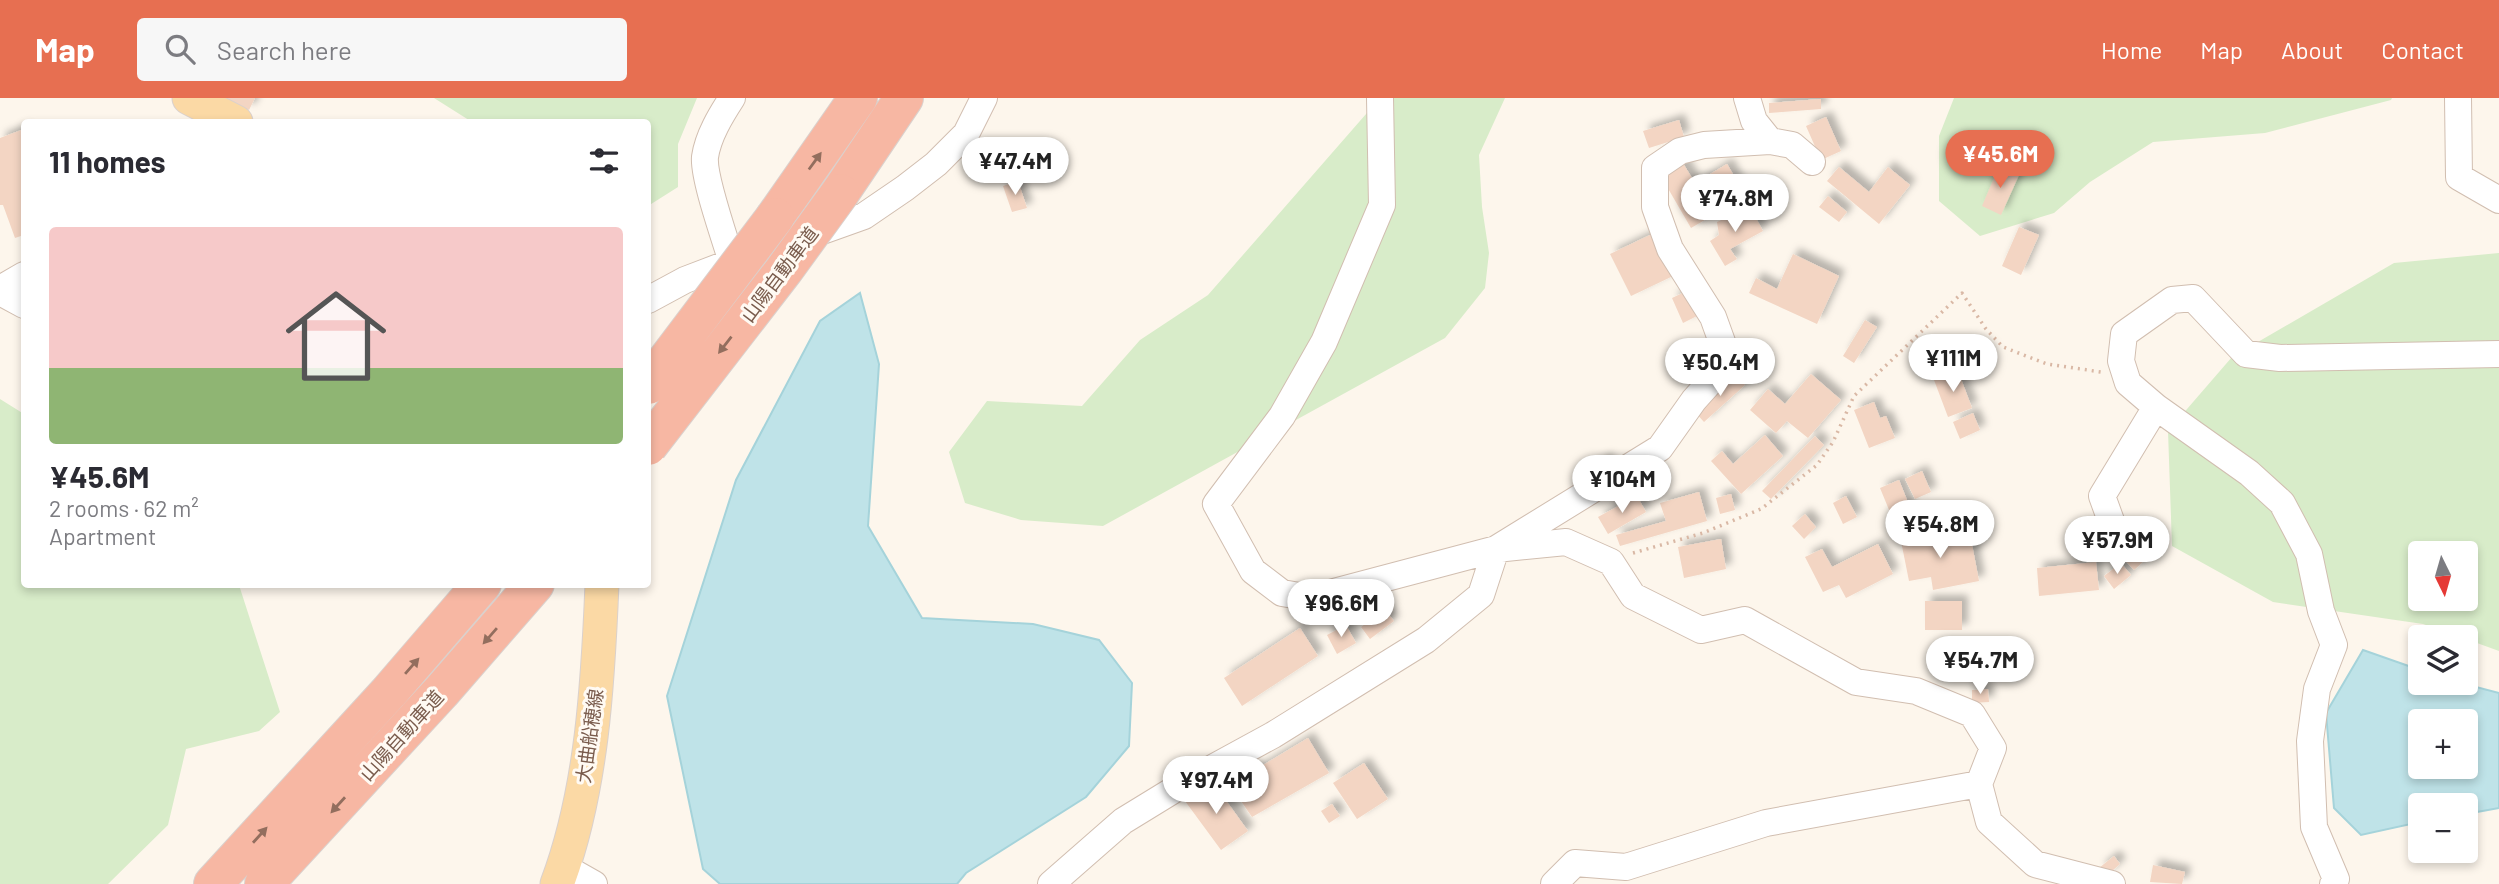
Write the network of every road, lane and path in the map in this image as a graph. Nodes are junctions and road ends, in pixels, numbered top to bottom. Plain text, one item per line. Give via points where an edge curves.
1 (189, 98) edge
2 (732, 98) edge
3 (858, 98) edge
4 (904, 98) edge
5 (984, 98) edge
6 (1380, 98) edge
7 (1747, 98) edge
8 (2458, 98) edge
9 (230, 119) edge
10 (1770, 141) junction
11 (1812, 162) dead end
12 (2499, 200) edge
13 (732, 262) junction
14 (21, 277) edge
15 (0, 291) edge
16 (651, 298) edge
17 (21, 303) edge
18 (2499, 354) edge
19 (651, 382) edge
20 (2129, 383) junction
21 (2156, 407) junction
22 (651, 442) edge
23 (2119, 542) dead end
24 (1496, 549) junction
25 (1611, 562) junction
26 (479, 588) edge
27 (531, 588) edge
28 (601, 588) edge
29 (1979, 784) junction
30 (561, 875) edge
31 (213, 884) edge
32 (264, 884) edge
33 (594, 884) edge
34 (1051, 884) edge
35 (1554, 884) edge
36 (2112, 884) edge
37 (2333, 884) edge

1 - 9 main road
2 - 13 street via 705,158
19 -> 3 highway, 山陽自動車道, bridge
4 -> 22 highway, 山陽自動車道, bridge via 784,270
5 - 13 street via 965,134 936,164 864,216
6 - 24 street via 1382,205 1324,342 1282,416 1216,504 1253,571 1282,593 1311,598
7 - 10 street via 1754,121
8 - 12 street via 2459,177
10 - 11 street via 1792,145
10 - 24 street via 1704,145 1680,151 1655,168 1655,207 1670,249 1713,317 1726,353 1720,370 1660,448
13 - 16 street
14 - 15 street
15 - 17 street
18 - 20 street via 2280,358 2246,354 2193,298 2172,300 2124,334 2121,361
20 - 21 street
20 - 25 path via 2003,347 1962,293 1854,396 1817,466 1761,509
21 - 23 street via 2102,496
21 - 37 street via 2249,473 2282,503 2309,554 2321,611 2334,645 2317,688 2309,741 2314,827 2336,879
24 - 25 street via 1566,542
24 - 34 street via 1481,595 1426,640 1123,821
25 - 29 street via 1633,596 1701,630 1745,620 1856,682 1916,691 1972,714 1993,748
31 -> 26 highway, 山陽自動車道
27 -> 32 highway, 山陽自動車道
28 - 30 main road, 大曲船穂線 via 594,717
29 - 35 street via 1766,823 1626,867 1575,863
29 - 36 street via 1989,822 2035,864
30 - 33 street

